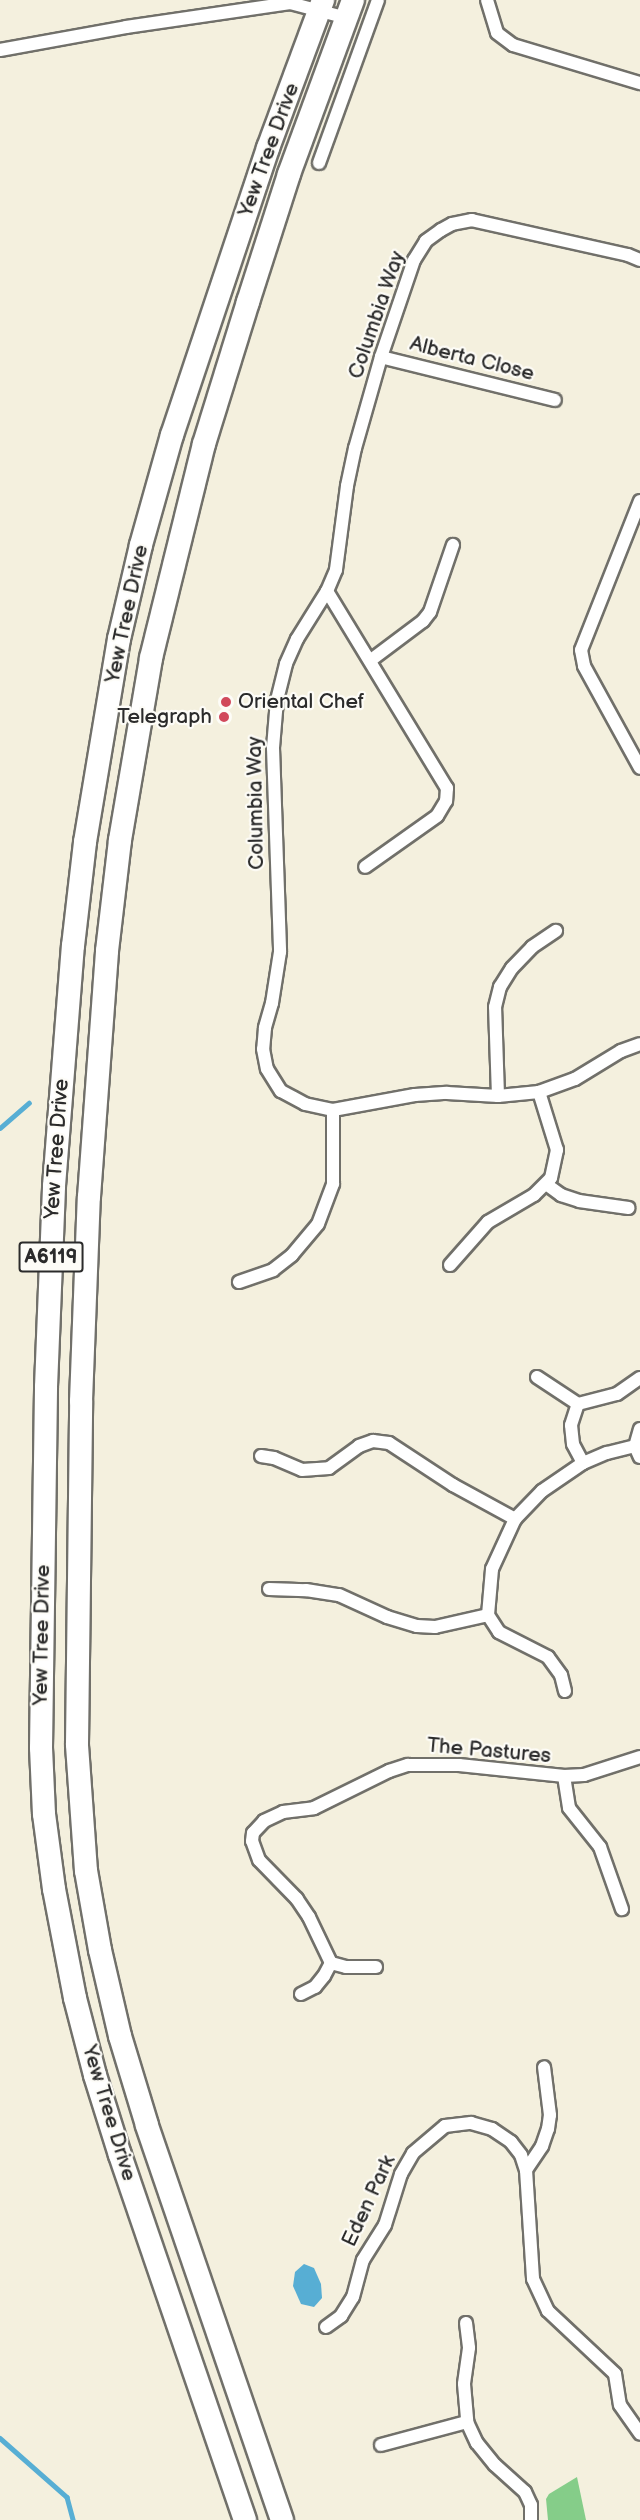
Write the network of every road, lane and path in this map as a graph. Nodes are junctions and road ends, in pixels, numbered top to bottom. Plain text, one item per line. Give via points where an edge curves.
1 (378, 0) edge
2 (487, 0) edge
3 (321, 5) edge
4 (350, 9) edge
5 (0, 50) edge
6 (640, 83) edge
7 (319, 163) dead end
8 (640, 260) edge
9 (381, 357) junction
10 (555, 400) dead end
11 (640, 501) edge
12 (453, 545) dead end
13 (132, 583) junction
14 (166, 589) junction
15 (327, 591) junction
16 (371, 660) junction
17 (640, 768) edge
18 (365, 867) dead end
19 (556, 931) dead end
20 (73, 946) junction
21 (107, 951) junction
22 (640, 1044) edge
23 (539, 1092) junction
24 (498, 1096) junction
25 (333, 1110) junction
26 (546, 1185) junction
27 (629, 1208) dead end
28 (450, 1265) dead end
29 (239, 1282) dead end
30 (537, 1377) dead end
31 (640, 1378) edge
32 (578, 1404) junction
33 (640, 1429) edge
34 (638, 1452) edge
35 (261, 1456) dead end
36 (583, 1463) junction
37 (515, 1519) junction
38 (269, 1589) dead end
39 (488, 1615) junction
40 (565, 1691) dead end
41 (640, 1757) edge
42 (564, 1776) junction
43 (80, 1812) junction
44 (44, 1814) junction
45 (622, 1909) dead end
46 (331, 1963) junction
47 (376, 1967) dead end
48 (301, 1994) dead end
49 (544, 2067) dead end
50 (526, 2170) junction
51 (466, 2323) dead end
52 (326, 2327) dead end
53 (467, 2422) junction
54 (640, 2434) edge
55 (381, 2445) dead end
56 (245, 2520) edge
57 (282, 2520) edge
58 (531, 2520) edge

1 - 7 street
2 - 6 street via 497,33 513,45
3 - 4 street
3 - 5 street via 290,3
3 - 13 highway, Yew Tree Drive / A6119 via 268,148 172,435
4 - 14 highway, Yew Tree Drive / A6119 via 251,291 204,444
8 - 9 street, Columbia Way via 482,221 452,224 426,241 414,260
9 - 10 street, Alberta Close
9 - 15 street, Columbia Way via 355,448 336,570
11 - 17 street via 581,650 584,666
12 - 16 street via 430,612
13 - 14 highway
13 - 20 highway, Yew Tree Drive / A6119 via 103,723
14 - 21 highway, Yew Tree Drive / A6119 via 136,735
15 - 16 street
15 - 25 street, Columbia Way via 286,664 276,708 273,747 280,952 263,1049 267,1069 281,1091 305,1104
16 - 18 street via 447,788 446,801 437,816
19 - 24 street via 532,947 500,987 495,1006
20 - 21 highway
20 - 44 highway, Yew Tree Drive / A6119 via 54,1186 46,1388 40,1748
21 - 43 highway, Yew Tree Drive / A6119 via 90,1185 81,1401 77,1744
22 - 23 street, Columbia Way via 575,1079
23 - 24 street, Columbia Way
23 - 26 street via 557,1150
24 - 25 street, Columbia Way via 415,1095
25 - 29 street via 333,1184 318,1224 292,1255 273,1270
26 - 27 street via 570,1198
26 - 28 street via 488,1222
30 - 32 street
31 - 32 street via 617,1394
32 - 36 street via 570,1425 573,1444
33 - 34 street
34 - 36 street via 607,1453
35 - 37 street via 302,1470 328,1468 359,1446 373,1441 389,1443
36 - 37 street via 542,1491
37 - 39 street via 492,1569
38 - 39 street via 339,1595 417,1626 435,1628
39 - 40 street via 499,1632 548,1657 561,1675
41 - 42 street, The Pastures via 584,1775
42 - 45 street via 569,1808 600,1847
42 - 46 street, The Pastures via 459,1765 408,1766 380,1775 314,1808 284,1812 264,1821 252,1841 259,1860 297,1899
43 - 44 highway
43 - 57 highway, Yew Tree Drive / A6119 via 100,1950 120,2036
44 - 56 highway, Yew Tree Drive / A6119 via 64,1942 95,2074
46 - 47 street
46 - 48 street via 315,1987
49 - 50 street via 548,2129
50 - 52 street, Eden Park via 511,2142 492,2128 471,2123 445,2126 424,2142 401,2174 385,2225 363,2260 353,2296 341,2316
50 - 54 street, Eden Park via 533,2278 548,2311 615,2374 620,2405
51 - 53 street via 470,2348 464,2384
53 - 55 street
53 - 58 street via 483,2450 525,2492 531,2505

